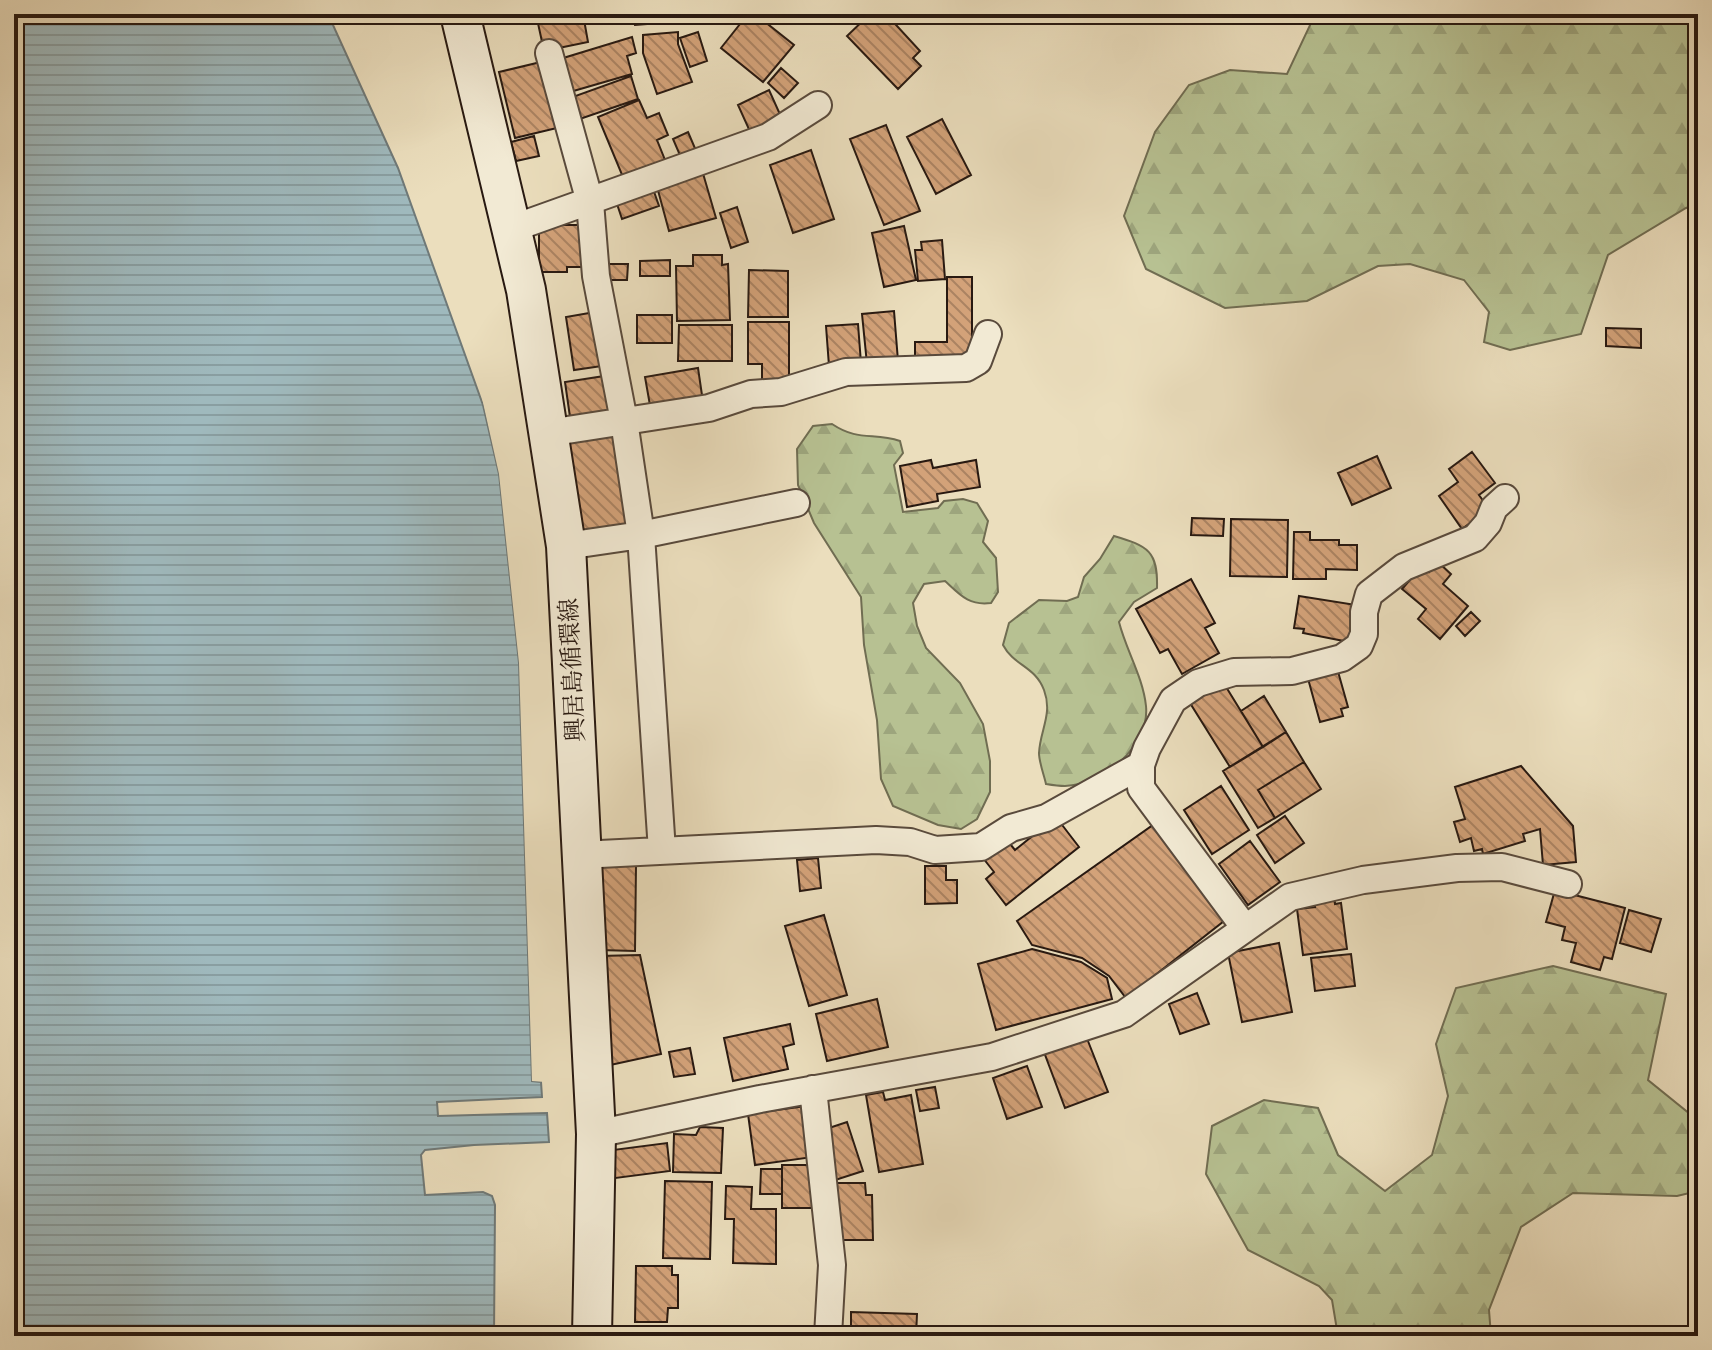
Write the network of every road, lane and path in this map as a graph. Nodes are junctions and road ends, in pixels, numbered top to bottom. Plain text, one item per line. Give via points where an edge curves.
1 (460, 14) edge
2 (549, 53) dead end
3 (818, 105) dead end
4 (590, 202) junction
5 (511, 229) junction
6 (988, 334) dead end
7 (624, 421) junction
8 (548, 433) junction
9 (1505, 498) dead end
10 (796, 503) dead end
11 (641, 535) junction
12 (566, 546) junction
13 (1141, 765) junction
14 (662, 851) junction
15 (580, 855) junction
16 (1568, 884) dead end
17 (1245, 928) junction
18 (813, 1089) junction
19 (596, 1134) junction
20 (592, 1336) edge
21 (828, 1336) edge

1 - 5 main road, 興居島循環線
2 - 4 street
3 - 4 street via 768,137
4 - 5 street
4 - 7 street via 596,276
5 - 8 main road, 興居島循環線
6 - 7 street via 978,361 966,368 846,372 709,408
7 - 8 street
7 - 11 street
8 - 12 main road, 興居島循環線
9 - 13 street via 1475,538 1404,567 1369,594 1359,646 1342,658 1292,671 1234,672 1198,683 1173,700
10 - 11 street
11 - 12 street
11 - 14 street
12 - 15 main road, 興居島循環線
13 - 14 street via 981,847 935,850 876,840
13 - 17 street via 1141,788
14 - 15 street
15 - 19 main road, 興居島循環線
16 - 17 street via 1502,867 1363,880 1290,897
17 - 18 street via 1124,1014 992,1057
18 - 19 street
18 - 21 street via 832,1265
19 - 20 main road, 興居島循環線

